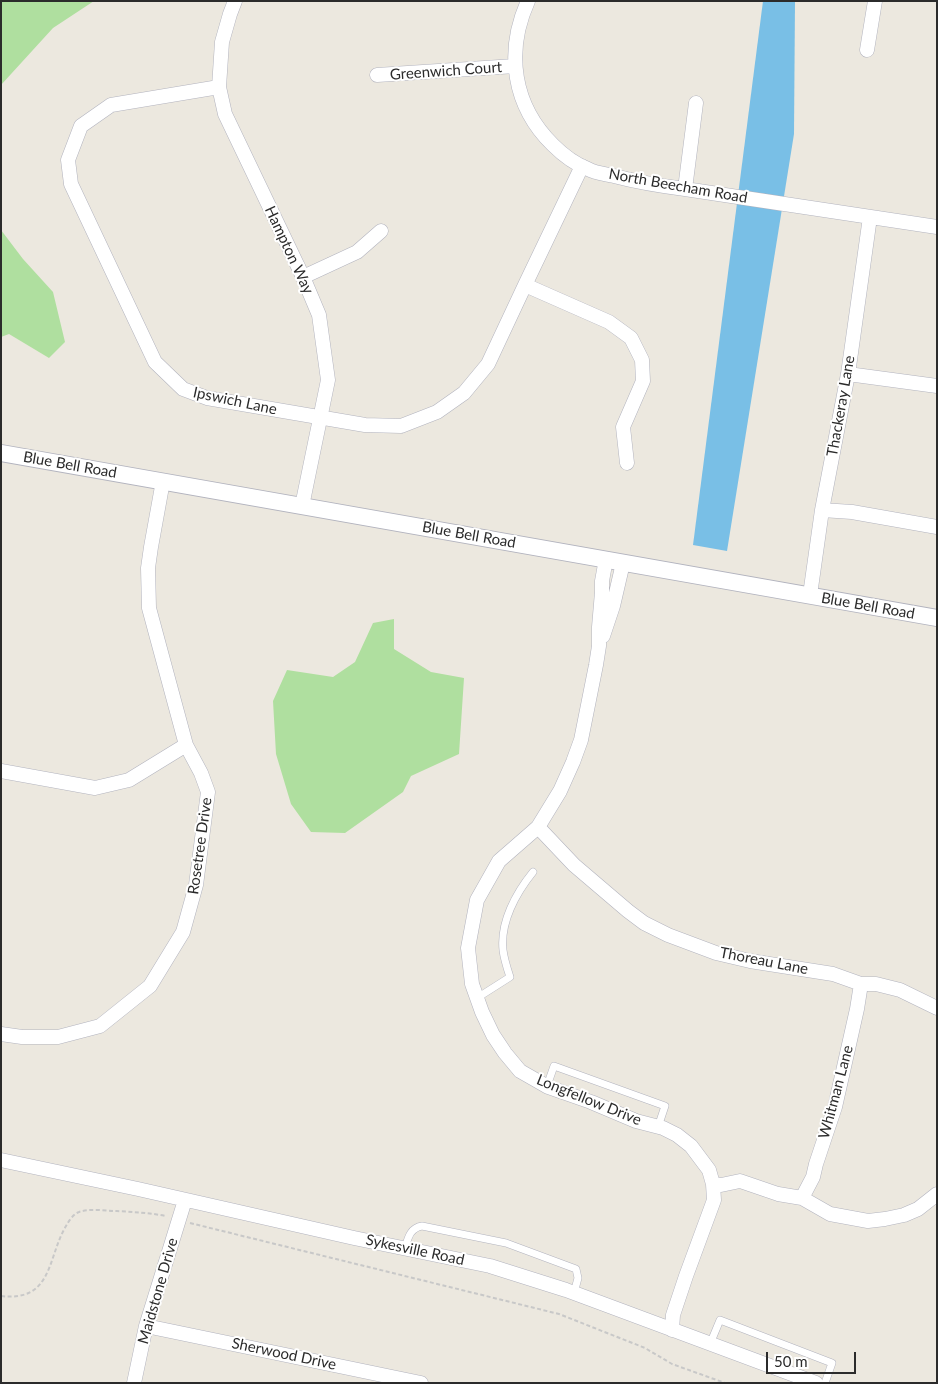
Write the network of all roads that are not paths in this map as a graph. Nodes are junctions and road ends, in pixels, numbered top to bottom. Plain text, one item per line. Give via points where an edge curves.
1 (235, 1) edge
2 (528, 1) edge
3 (875, 1) edge
4 (867, 50) dead end
5 (515, 66) junction
6 (377, 75) dead end
7 (219, 87) junction
8 (696, 104) dead end
9 (582, 166) junction
10 (685, 189) junction
11 (870, 217) junction
12 (937, 227) edge
13 (381, 231) dead end
14 (303, 276) junction
15 (524, 285) junction
16 (848, 374) junction
17 (937, 386) edge
18 (320, 418) junction
19 (1, 453) edge
20 (627, 463) dead end
21 (163, 481) junction
22 (302, 506) junction
23 (822, 510) junction
24 (937, 527) edge
25 (606, 560) junction
26 (623, 562) junction
27 (810, 595) junction
28 (937, 618) edge
29 (599, 646) junction
30 (186, 745) junction
31 (1, 771) edge
32 (538, 827) junction
33 (533, 872) dead end
34 (862, 984) junction
35 (477, 998) junction
36 (937, 1008) edge
37 (1, 1034) edge
38 (546, 1086) junction
39 (658, 1127) junction
40 (1, 1160) edge
41 (713, 1184) junction
42 (937, 1194) edge
43 (802, 1198) junction
44 (185, 1200) junction
45 (405, 1248) junction
46 (574, 1293) junction
47 (146, 1326) junction
48 (672, 1330) junction
49 (710, 1344) junction
50 (134, 1383) edge
51 (421, 1383) edge
52 (816, 1383) edge
53 (825, 1383) edge

1 - 7 street, Hampton Way via 222,42
2 - 5 street, North Beecham Road via 516,37
3 - 4 street
5 - 6 street, Greenwich Court
5 - 9 street, North Beecham Road via 521,94 532,120 560,152
7 - 14 street, Hampton Way via 225,114
7 - 18 street, Ipswich Lane via 111,105 81,126 68,160 71,184 155,362 174,382 207,398
8 - 10 street
9 - 10 street, North Beecham Road via 643,183
9 - 15 street, Ipswich Lane
10 - 11 street, North Beecham Road
11 - 12 street, North Beecham Road
11 - 16 street, Thackeray Lane
13 - 14 street via 357,252
14 - 18 street, Hampton Way via 319,315 328,380
15 - 18 street, Ipswich Lane via 488,364 464,393 438,412 401,426 365,425
15 - 20 street via 608,322 632,338 642,360 643,381 623,427
16 - 17 street
16 - 23 street, Thackeray Lane
18 - 22 street, Hampton Way
19 - 21 street, Blue Bell Road
21 - 22 street, Blue Bell Road
21 - 30 street, Rosetree Drive via 148,568 149,608
22 - 25 street, Blue Bell Road
23 - 24 street
23 - 27 street, Thackeray Lane
25 - 26 street, Blue Bell Road
25 - 29 street, Longfellow Drive via 598,627
26 - 27 street, Blue Bell Road
26 - 29 street, Longfellow Drive via 614,606
27 - 28 street, Blue Bell Road
29 - 32 street, Longfellow Drive via 581,740 560,791
30 - 31 street via 129,780 95,788
30 - 37 street, Rosetree Drive via 208,792 196,885 183,932 150,986 100,1026 58,1036 22,1038
32 - 34 street, Thoreau Lane via 574,865 628,911 668,934 716,953 833,974
32 - 35 street, Longfellow Drive via 499,861 477,900 468,948
33 - 35 lane via 507,917 503,952 510,977
34 - 36 street, Thoreau Lane via 900,990
34 - 43 street, Whitman Lane via 835,1107 813,1177
35 - 38 street, Longfellow Drive via 493,1035 505,1053 520,1071
38 - 39 street, Longfellow Drive
38 - 39 lane via 554,1066 665,1106
39 - 41 street, Longfellow Drive via 691,1146 709,1170
40 - 44 street, Sykesville Road
41 - 43 street via 740,1181
41 - 48 street, Longfellow Drive via 714,1200 673,1315
42 - 43 street via 918,1210 868,1221 830,1214
44 - 45 street, Sykesville Road
44 - 47 street, Maidstone Drive
45 - 46 street, Sykesville Road via 490,1266
45 - 46 lane via 415,1227 422,1226 506,1243 576,1269 578,1278
46 - 48 street, Sykesville Road
47 - 50 street, Maidstone Drive
47 - 51 street, Sherwood Drive
48 - 49 street, Sykesville Road
49 - 52 street, Sykesville Road
49 - 53 lane via 720,1320 832,1363

